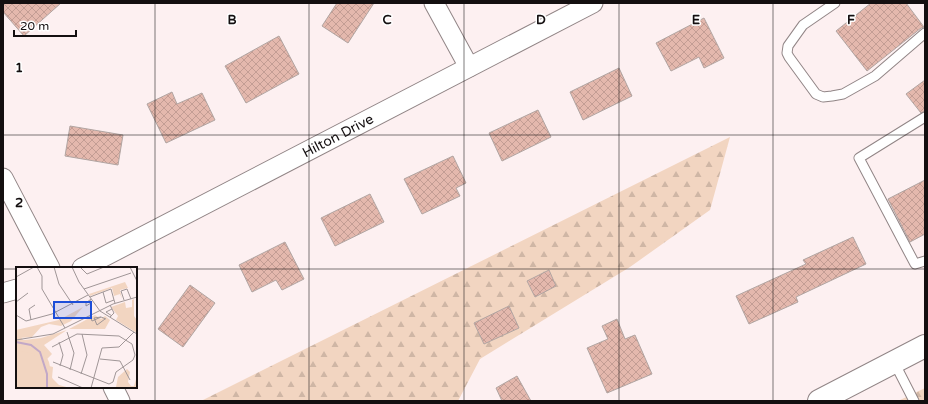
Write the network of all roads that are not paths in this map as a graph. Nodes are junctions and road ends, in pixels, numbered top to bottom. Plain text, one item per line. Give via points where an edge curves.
1 (434, 3) edge
2 (593, 3) edge
3 (835, 3) edge
4 (925, 33) edge
5 (469, 67) junction
6 (925, 116) edge
7 (3, 178) edge
8 (925, 261) edge
9 (49, 267) edge
10 (84, 267) edge
11 (16, 289) edge
12 (3, 293) edge
13 (925, 346) edge
14 (894, 362) junction
15 (114, 388) edge
16 (120, 401) edge
17 (819, 401) edge
18 (914, 401) edge

1 - 5 street
2 - 5 street, Hilton Drive
3 - 4 lane via 803,26 788,46 787,53 816,94 823,97 843,94 875,76
5 - 10 street, Hilton Drive
6 - 8 lane via 859,158 915,264
7 - 9 street
11 - 12 street
13 - 14 main road
14 - 17 main road
14 - 18 lane
15 - 16 street

